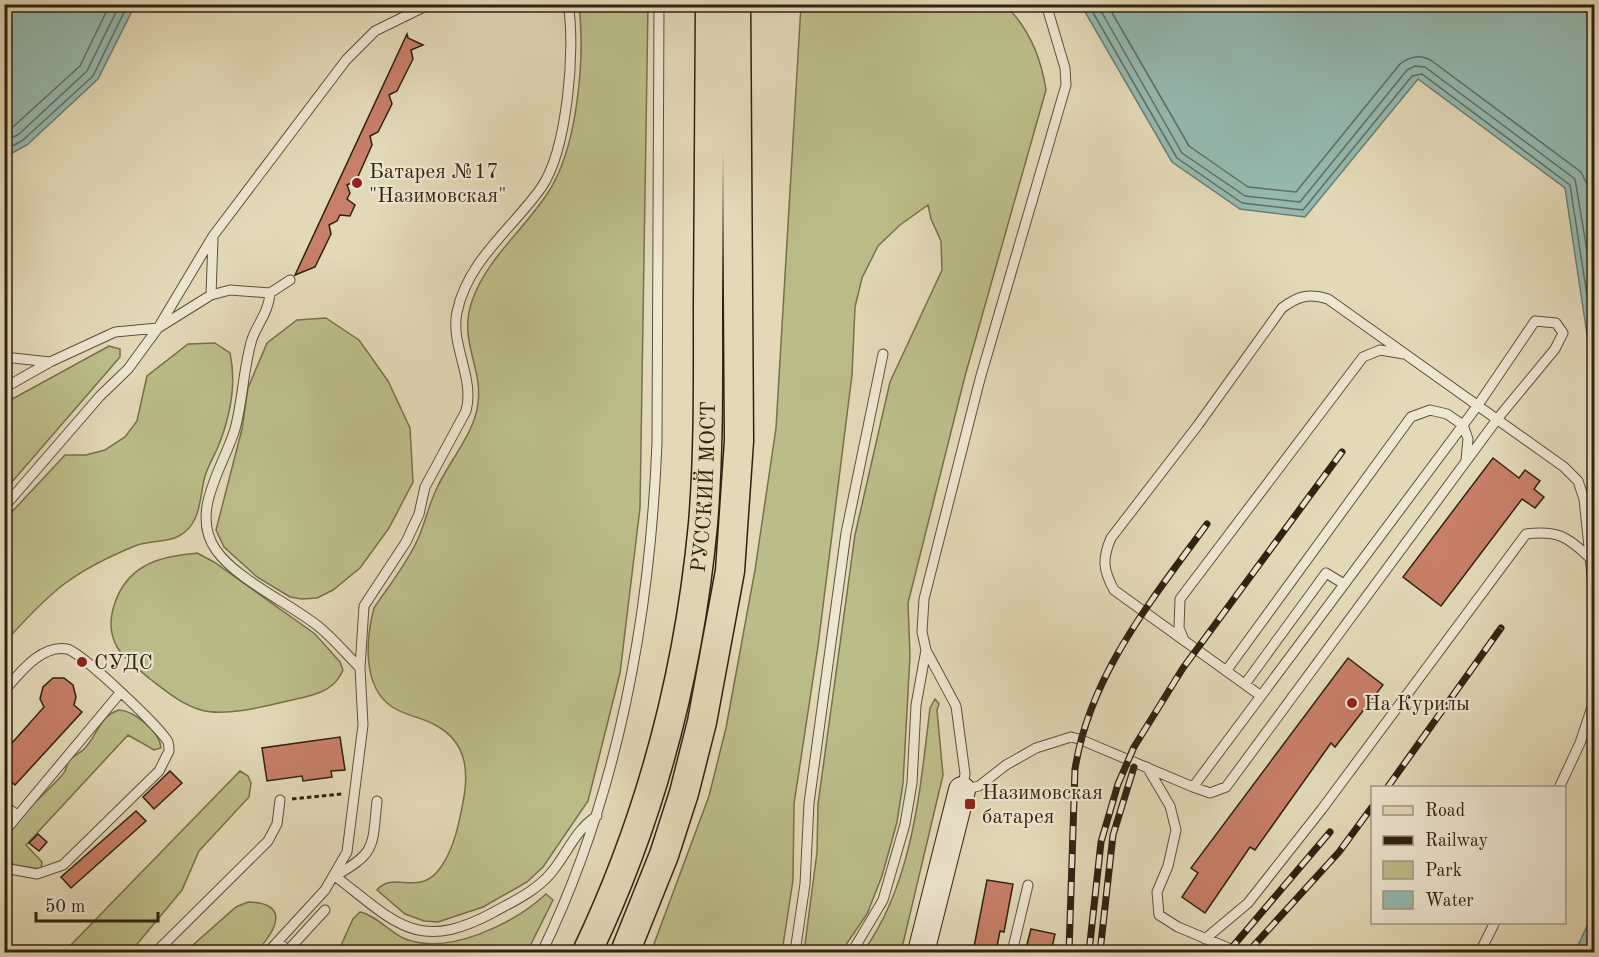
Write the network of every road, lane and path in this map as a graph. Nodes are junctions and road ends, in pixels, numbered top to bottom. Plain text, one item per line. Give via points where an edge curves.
1 (430, 4) edge
2 (568, 4) edge
3 (659, 4) edge
4 (710, 4) edge
5 (736, 4) edge
6 (1046, 4) edge
7 (213, 236) junction
8 (290, 280) dead end
9 (270, 293) junction
10 (211, 295) junction
11 (158, 328) junction
12 (883, 354) dead end
13 (1406, 355) junction
14 (4, 357) edge
15 (50, 362) junction
16 (4, 388) edge
17 (1478, 405) junction
18 (1497, 418) junction
19 (1463, 425) junction
20 (1465, 462) junction
21 (4, 507) edge
22 (1590, 558) junction
23 (1344, 584) junction
24 (1594, 595) edge
25 (1185, 642) junction
26 (926, 650) junction
27 (360, 668) junction
28 (1226, 672) junction
29 (1245, 684) junction
30 (4, 691) edge
31 (120, 693) junction
32 (1261, 696) junction
33 (1594, 701) edge
34 (4, 734) edge
35 (4, 745) edge
36 (1147, 767) junction
37 (1560, 786) edge
38 (1193, 787) junction
39 (962, 790) junction
40 (356, 793) junction
41 (280, 800) joint
42 (377, 801) dead end
43 (4, 805) edge
44 (17, 815) junction
45 (597, 816) junction
46 (4, 832) edge
47 (4, 868) edge
48 (335, 876) junction
49 (1028, 885) dead end
50 (325, 910) dead end
51 (1494, 924) edge
52 (1205, 939) junction
53 (278, 942) junction
54 (156, 952) edge
55 (268, 952) edge
56 (542, 952) edge
57 (587, 952) edge
58 (624, 952) edge
59 (795, 952) edge
60 (852, 952) edge
61 (921, 952) edge
62 (1012, 952) edge
63 (1238, 952) edge
64 (1480, 952) edge

1 - 7 lane via 375,31 346,60
2 - 27 lane via 571,23 564,122 554,163 542,187 483,255 467,282 457,313 457,335 470,398 425,487 419,514 406,542 364,606
3 - 45 lane via 654,509 630,676
4 - 57 main road, РУССКИЙ МОСТ via 708,443 703,525 672,714 632,849
5 - 58 main road, РУССКИЙ МОСТ via 739,441 730,571 702,722 684,793 664,855
6 - 26 lane via 1065,68 1066,85 980,379 924,599 922,632
7 - 10 lane
7 - 11 lane
8 - 9 lane
9 - 10 lane via 230,290
9 - 27 lane via 270,304 246,360 235,427 208,495 207,535 224,558 254,584 319,627
10 - 11 lane
11 - 15 lane via 114,332
11 - 21 lane via 128,369
12 - 59 lane via 846,533 809,803 805,884
13 - 17 lane
13 - 25 lane via 1380,350 1363,357 1180,598 1179,628
13 - 25 lane via 1328,299 1312,294 1282,308 1103,555 1105,574 1114,591
14 - 15 lane
15 - 16 lane
17 - 18 lane
17 - 18 lane via 1535,321 1556,322 1563,333 1555,349
17 - 19 lane
18 - 20 lane
18 - 22 lane via 1564,466 1578,481 1584,499
19 - 20 lane via 1468,440
19 - 23 lane
19 - 28 lane via 1447,414 1430,410 1411,417
20 - 38 lane via 1226,787 1210,793
22 - 24 lane
22 - 52 lane via 1570,539 1547,531 1526,534 1248,903
23 - 29 lane via 1326,573
23 - 32 lane
25 - 28 lane
26 - 39 lane via 956,706 965,774
26 - 60 lane via 916,705 906,824 883,900
27 - 40 lane via 363,725
28 - 29 lane
29 - 32 lane
30 - 31 lane via 33,660 51,650 67,649 81,656
31 - 44 lane
31 - 47 lane via 168,742 170,751 159,771 63,865 37,874
32 - 38 lane
33 - 37 lane
34 - 35 lane
36 - 38 lane
36 - 39 lane via 1071,737 1036,748 980,786
36 - 52 lane via 1170,806 1176,830 1157,892 1159,915
39 - 61 street
40 - 41 path
40 - 48 lane via 347,852
41 - 54 lane via 277,824 268,841
42 - 48 lane via 370,850
43 - 44 lane
44 - 46 lane
45 - 48 lane via 532,890 486,916 439,933 420,932 397,922
45 - 56 lane
48 - 53 lane
49 - 62 lane
50 - 53 lane via 291,947 286,949
51 - 64 lane
52 - 63 lane
53 - 55 lane

